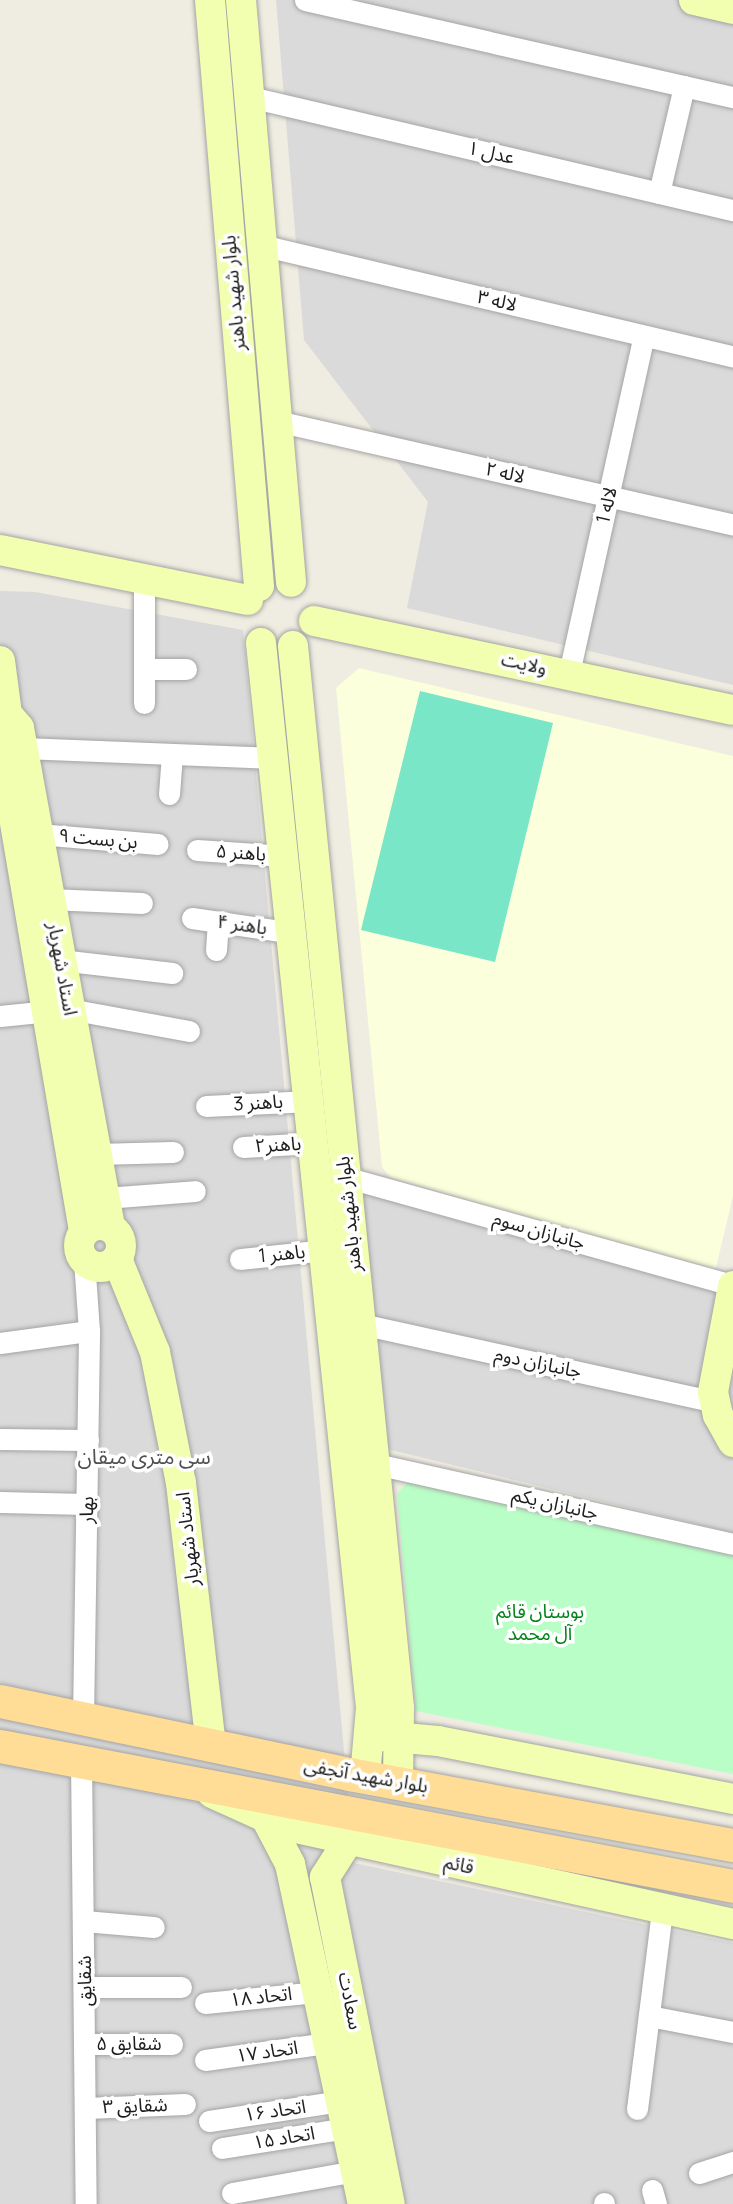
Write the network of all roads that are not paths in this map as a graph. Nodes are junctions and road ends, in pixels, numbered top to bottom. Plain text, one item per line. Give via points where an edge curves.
1 (210, 0) edge
2 (241, 0) edge
3 (305, 0) edge
4 (694, 0) edge
5 (733, 9) edge
6 (684, 86) junction
7 (250, 97) junction
8 (733, 97) edge
9 (659, 193) junction
10 (733, 210) edge
11 (261, 245) junction
12 (644, 336) junction
13 (733, 358) edge
14 (276, 421) junction
15 (608, 497) junction
16 (733, 526) edge
17 (0, 550) edge
18 (144, 579) junction
19 (291, 582) junction
20 (254, 593) junction
21 (314, 621) junction
22 (261, 643) junction
23 (293, 646) junction
24 (0, 661) edge
25 (144, 669) junction
26 (186, 669) dead end
27 (569, 673) junction
28 (144, 703) dead end
29 (733, 710) edge
30 (6, 729) edge
31 (172, 754) junction
32 (275, 758) junction
33 (169, 794) dead end
34 (158, 844) dead end
35 (25, 849) edge
36 (197, 850) dead end
37 (285, 856) junction
38 (50, 899) junction
39 (142, 903) dead end
40 (192, 918) dead end
41 (218, 922) junction
42 (293, 933) junction
43 (216, 950) dead end
44 (60, 960) junction
45 (172, 973) dead end
46 (57, 1009) junction
47 (0, 1016) edge
48 (189, 1031) dead end
49 (310, 1101) junction
50 (205, 1106) dead end
51 (314, 1143) junction
52 (243, 1147) dead end
53 (173, 1152) dead end
54 (96, 1154) junction
55 (345, 1177) junction
56 (195, 1191) dead end
57 (105, 1198) junction
58 (93, 1240) junction
59 (325, 1250) junction
60 (240, 1259) dead end
61 (733, 1286) edge
62 (361, 1324) junction
63 (89, 1331) junction
64 (0, 1343) edge
65 (716, 1402) junction
66 (0, 1439) edge
67 (88, 1440) junction
68 (733, 1442) edge
69 (376, 1464) junction
70 (0, 1502) edge
71 (87, 1504) junction
72 (733, 1544) edge
73 (379, 1651) junction
74 (0, 1702) edge
75 (83, 1718) junction
76 (386, 1736) junction
77 (211, 1745) junction
78 (0, 1746) edge
79 (81, 1759) junction
80 (365, 1777) junction
81 (398, 1782) junction
82 (193, 1784) junction
83 (733, 1799) edge
84 (265, 1818) junction
85 (382, 1821) junction
86 (348, 1841) junction
87 (733, 1845) edge
88 (326, 1877) junction
89 (294, 1881) junction
90 (733, 1886) edge
91 (662, 1910) junction
92 (84, 1921) junction
93 (733, 1924) edge
94 (154, 1927) dead end
95 (86, 1987) junction
96 (181, 1987) dead end
97 (317, 1992) junction
98 (205, 2003) dead end
99 (649, 2016) junction
100 (733, 2032) edge
101 (328, 2043) junction
102 (86, 2044) junction
103 (172, 2044) dead end
104 (205, 2060) dead end
105 (185, 2104) dead end
106 (86, 2108) junction
107 (637, 2109) dead end
108 (344, 2115) junction
109 (209, 2120) dead end
110 (222, 2148) dead end
111 (732, 2154) edge
112 (356, 2171) junction
113 (699, 2173) dead end
114 (232, 2193) dead end
115 (86, 2204) edge
116 (363, 2204) edge
117 (390, 2204) edge

1 - 20 main road, بلوار شهید باهنر
2 - 7 main road, بلوار شهید باهنر
3 - 6 street
4 - 5 main road
6 - 8 street
6 - 9 street
7 - 9 street, عدل ۱
7 - 11 main road, بلوار شهید باهنر
9 - 10 street, عدل ۱
11 - 12 street, لاله ۳
11 - 14 main road, بلوار شهید باهنر
12 - 13 street, لاله ۳
12 - 15 street, لاله 1
14 - 15 street, لاله ۲
14 - 19 main road, بلوار شهید باهنر
15 - 16 street, لاله ۲
15 - 27 street, لاله 1
17 - 18 main road
18 - 20 main road
18 - 25 street
19 - 20 main road
19 - 21 main road via 312,602
20 - 22 main road via 248,629
21 - 23 main road via 310,632
21 - 27 main road, ولایت
22 - 23 main road via 282,649
22 - 32 main road, بلوار شهید باهنر
23 - 55 main road, بلوار شهید باهنر
24 - 30 main road, استاد شهریار
25 - 26 street
25 - 28 street
27 - 29 main road, ولایت
30 - 31 street
30 - 35 main road, استاد شهریار
31 - 32 street
31 - 33 street
32 - 37 main road, بلوار شهید باهنر
34 - 35 street, بن بست ۹
35 - 38 main road, استاد شهریار
35 - 46 main road, استاد شهریار
36 - 37 street, باهنر ۵
37 - 42 main road, بلوار شهید باهنر
38 - 39 street
38 - 44 main road, استاد شهریار
40 - 41 street, باهنر ۴
41 - 42 street, باهنر ۴
41 - 43 street
42 - 49 main road, بلوار شهید باهنر
44 - 45 street
44 - 46 main road, استاد شهریار
46 - 47 street
46 - 48 street
46 - 54 main road, استاد شهریار
46 - 58 main road, استاد شهریار
49 - 50 street, باهنر 3
49 - 51 main road, بلوار شهید باهنر
51 - 52 street, باهنر۲
51 - 59 main road, بلوار شهید باهنر
53 - 54 street
54 - 57 main road, استاد شهریار
55 - 61 street, جانبازان سوم
55 - 62 main road, بلوار شهید باهنر
56 - 57 street
57 - 58 main road, استاد شهریار
58 - 63 street, بهار
58 - 77 main road, استاد شهریار via 97,1267 117,1259 155,1352 181,1483
59 - 60 street, باهنر 1
59 - 73 main road, بلوار شهید باهنر
61 - 65 main road via 714,1371
62 - 65 street, جانبازان دوم
62 - 69 main road, بلوار شهید باهنر
63 - 64 street
63 - 67 street, بهار
65 - 68 main road
66 - 67 street
67 - 71 street, بهار
69 - 72 street, جانبازان یکم
69 - 73 main road, بلوار شهید باهنر
70 - 71 street
71 - 75 street, بهار
73 - 76 main road, بلوار شهید باهنر
74 - 75 main road, بلوار شهید آنجفی
75 - 77 main road, بلوار شهید آنجفی
76 - 80 main road, بلوار شهید باهنر
76 - 81 main road, بلوار شهید باهنر
76 - 83 main road
77 - 80 main road, بلوار شهید آنجفی
78 - 79 main road, بلوار شهید آنجفی
79 - 82 main road, بلوار شهید آنجفی
79 - 92 street, شقایق
80 - 81 main road, بلوار شهید آنجفی
81 - 87 main road, بلوار شهید آنجفی
82 - 84 main road, قائم
82 - 85 main road, بلوار شهید آنجفی
84 - 86 main road, قائم
84 - 89 main road, سعادت via 283,1847
85 - 86 main road
85 - 90 main road, بلوار شهید آنجفی
86 - 88 main road
86 - 91 main road, قائم
88 - 89 main road via 308,1874
88 - 117 main road, سعادت
89 - 97 main road, سعادت
91 - 93 main road, قائم
91 - 99 street
92 - 94 street
92 - 95 street, شقایق
95 - 96 street
95 - 102 street, شقایق
97 - 98 street, اتحاد ۱۸
97 - 101 main road, سعادت
99 - 100 street
99 - 107 street
101 - 104 street, اتحاد ۱۷
101 - 108 main road, سعادت
102 - 103 street, شقایق ۵
102 - 106 street, شقایق
105 - 106 street, شقایق ۳
106 - 115 street, شقایق
108 - 109 street, اتحاد ۱۶
108 - 110 street, اتحاد ۱۵
108 - 112 main road, سعادت
111 - 113 street
112 - 114 street
112 - 116 main road, سعادت

